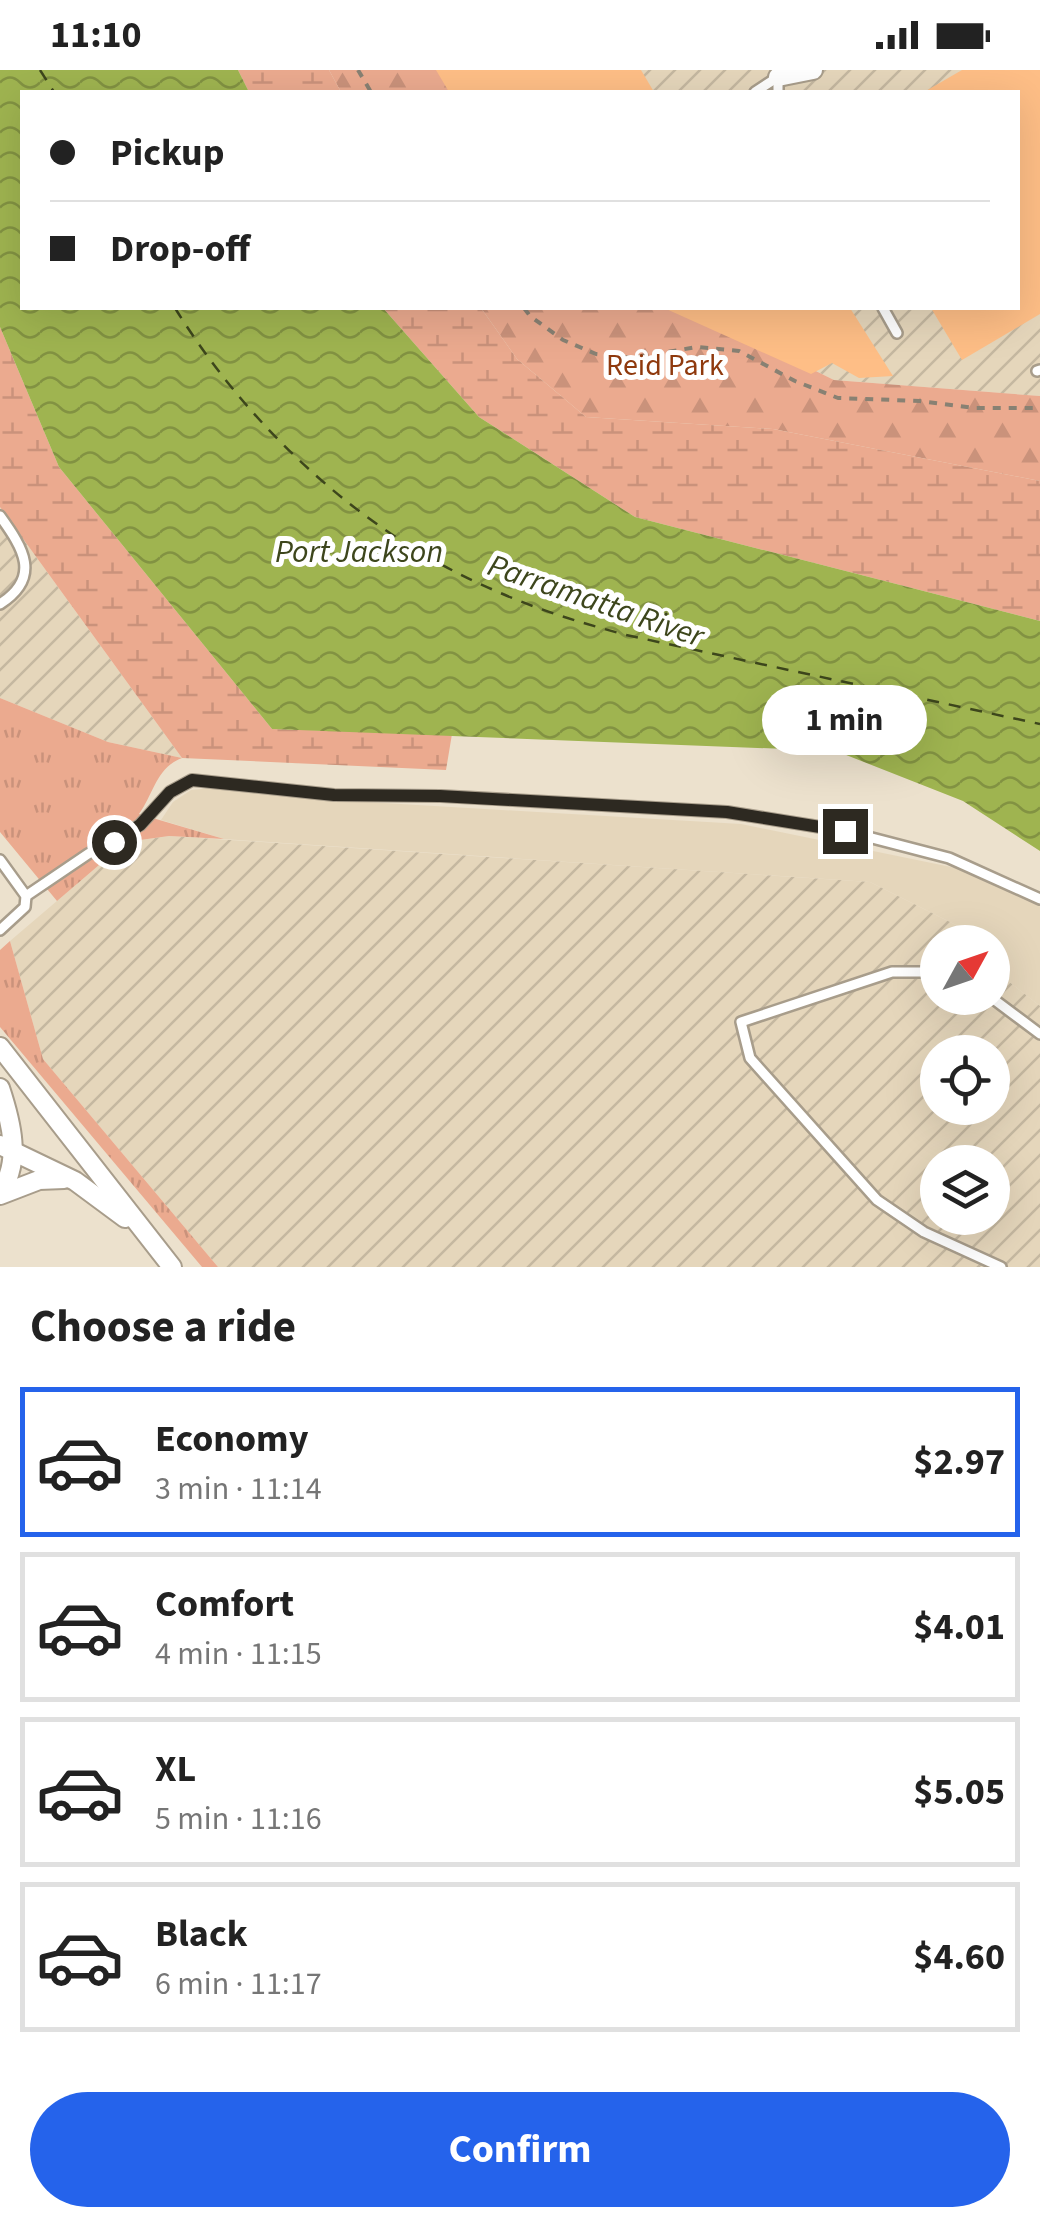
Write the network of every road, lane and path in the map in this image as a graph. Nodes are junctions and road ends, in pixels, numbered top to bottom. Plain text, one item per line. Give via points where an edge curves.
1 (813, 70) edge
2 (778, 85) edge
3 (526, 310) edge
4 (884, 310) edge
5 (897, 333) dead end
6 (1040, 408) edge
7 (0, 516) edge
8 (0, 604) edge
9 (0, 860) edge
10 (26, 896) junction
11 (1040, 899) edge
12 (0, 930) edge
13 (920, 972) edge
14 (1010, 1012) edge
15 (1040, 1034) edge
16 (0, 1046) edge
17 (0, 1088) edge
18 (6, 1148) edge
19 (74, 1181) junction
20 (0, 1194) edge
21 (144, 1234) junction
22 (172, 1267) edge
23 (1001, 1267) edge

1 - 2 street
3 - 6 path via 563,340 596,354 632,358 697,346 739,352 838,398
4 - 5 lane
7 - 8 lane via 26,553 17,592
9 - 10 lane
10 - 11 lane via 140,825 170,792 192,780 334,795 727,812 845,831 950,858
10 - 12 lane via 25,907
13 - 23 lane via 892,972 740,1022 750,1058 877,1200 924,1232
14 - 15 lane
16 - 21 street
17 - 18 street via 9,1118
18 - 19 street
18 - 20 street via 11,1172
19 - 20 street via 38,1180
19 - 21 street
21 - 22 street

